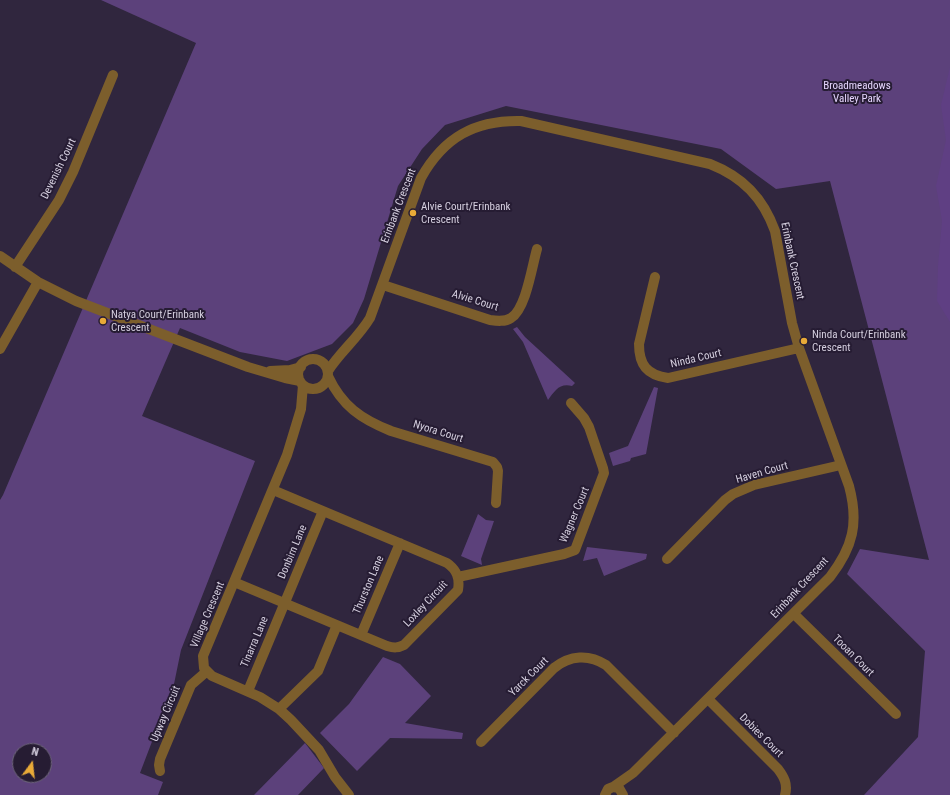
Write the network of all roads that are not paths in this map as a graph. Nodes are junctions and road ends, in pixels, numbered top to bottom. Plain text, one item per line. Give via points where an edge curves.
1 (113, 75) dead end
2 (537, 250) dead end
3 (0, 256) edge
4 (15, 267) junction
5 (655, 278) dead end
6 (38, 282) junction
7 (383, 284) junction
8 (347, 348) junction
9 (798, 348) junction
10 (0, 349) edge
11 (318, 360) junction
12 (301, 366) junction
13 (264, 371) junction
14 (328, 373) junction
15 (302, 383) junction
16 (318, 388) junction
17 (343, 400) junction
18 (571, 404) dead end
19 (301, 409) junction
20 (841, 465) junction
21 (273, 490) junction
22 (496, 502) dead end
23 (323, 511) junction
24 (400, 543) junction
25 (667, 559) dead end
26 (458, 577) junction
27 (234, 582) junction
28 (284, 603) junction
29 (794, 614) junction
30 (337, 625) junction
31 (360, 635) junction
32 (206, 672) junction
33 (248, 691) junction
34 (708, 699) junction
35 (279, 709) junction
36 (896, 714) dead end
37 (674, 732) junction
38 (481, 742) dead end
39 (160, 771) dead end
40 (634, 773) junction
41 (613, 787) junction
42 (623, 794) edge
43 (349, 795) edge
44 (605, 795) edge
45 (785, 795) edge

1 - 4 street, Devenish Court via 59,200
2 - 7 street, Alvie Court via 523,301 517,313 508,320 490,320
3 - 4 street
4 - 6 street
5 - 9 street, Ninda Court via 639,353 645,368 660,377 668,378
6 - 10 street
6 - 13 street via 76,301
7 - 8 street, Erinbank Crescent via 370,318
7 - 9 street, Erinbank Crescent via 421,178 438,153 456,137 475,127 495,122 521,121 710,164 740,179 754,193 771,218
8 - 11 street, Erinbank Crescent
8 - 14 street, Erinbank Crescent
9 - 20 street, Erinbank Crescent
11 - 12 street via 309,360
11 - 14 street via 326,366
12 - 13 street via 290,370
12 - 15 street via 298,373
13 - 15 street
14 - 16 street via 324,385
14 - 17 street, Nyora Court
15 - 16 street via 310,389
15 - 19 street, Village Crescent
16 - 17 street, Nyora Court
16 - 19 street, Village Crescent
17 - 22 street, Nyora Court via 351,409 376,425 493,462 498,471
18 - 26 street, Wagner Court via 589,427 604,473 575,550
19 - 21 street, Village Crescent
20 - 25 street, Haven Court via 754,485 734,494
20 - 29 street, Erinbank Crescent via 853,500 854,528 851,542 835,571
21 - 23 street, Loxley Circuit
21 - 27 street, Village Crescent
23 - 24 street, Loxley Circuit
23 - 28 street, Donbirn Lane
24 - 26 street, Loxley Circuit via 447,564 456,571
24 - 31 street, Thurston Lane
26 - 31 street, Loxley Circuit via 455,593 400,648
27 - 28 street, Loxley Circuit
27 - 32 street, Village Crescent via 203,656
28 - 30 street, Loxley Circuit
28 - 33 street, Tinarra Lane
29 - 34 street, Erinbank Crescent
29 - 36 street, Tooan Court
30 - 31 street, Loxley Circuit
30 - 35 street via 318,671
32 - 33 street
32 - 39 street, Upway Circuit via 194,681 186,696 160,759
33 - 35 street
34 - 37 street, Erinbank Crescent
34 - 45 street, Dobies Court via 778,769 786,782
35 - 43 street via 319,750
37 - 38 street, Yarck Court via 606,665 593,659 577,657 554,668
37 - 40 street, Erinbank Crescent
40 - 41 street, Erinbank Crescent
40 - 42 street, Erinbank Crescent
41 - 42 street via 619,788
41 - 44 street, Erinbank Crescent via 608,789

